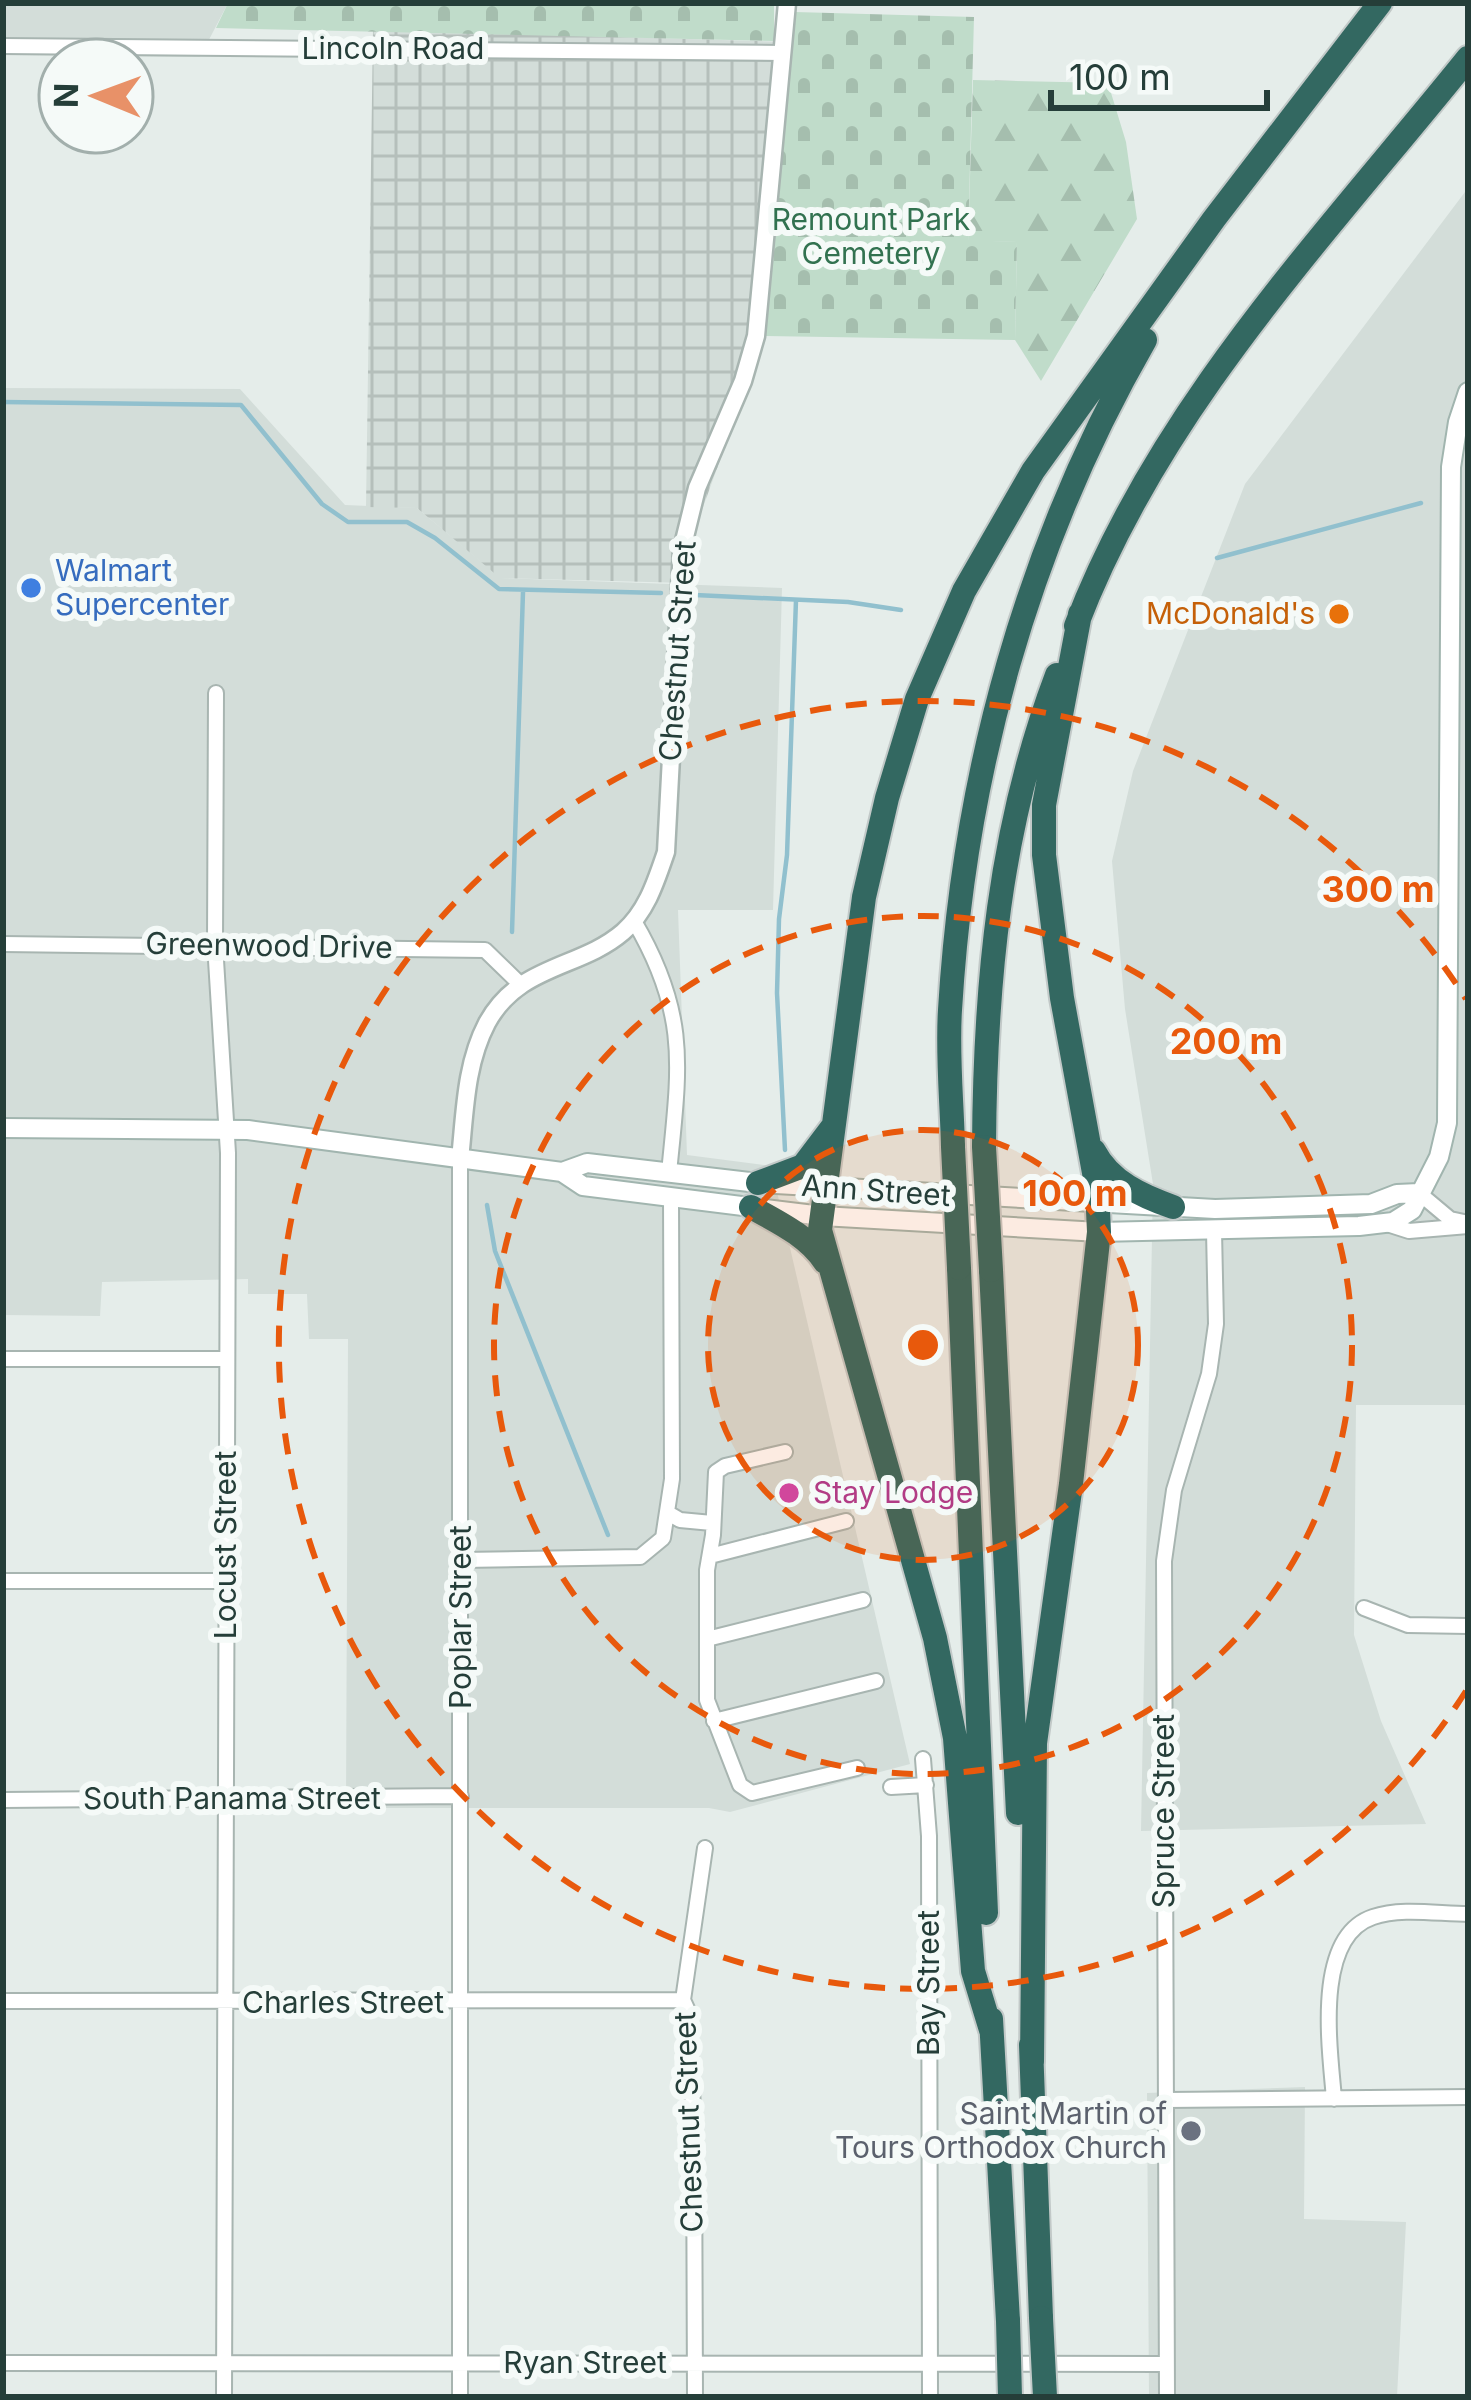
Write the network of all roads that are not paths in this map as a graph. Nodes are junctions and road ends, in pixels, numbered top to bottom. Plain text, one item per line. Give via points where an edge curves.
1 (787, 3) edge
2 (1380, 3) edge
3 (3, 46) edge
4 (783, 53) junction
5 (1468, 58) edge
6 (1214, 218) junction
7 (1468, 392) edge
8 (1080, 614) junction
9 (1460, 635) edge
10 (216, 693) dead end
11 (634, 921) junction
12 (3, 944) edge
13 (215, 944) junction
14 (521, 985) junction
15 (835, 1122) junction
16 (3, 1128) edge
17 (228, 1129) junction
18 (1089, 1141) junction
19 (460, 1159) junction
20 (562, 1172) junction
21 (669, 1173) junction
22 (826, 1188) junction
23 (1419, 1193) junction
24 (755, 1195) junction
25 (671, 1197) junction
26 (1099, 1204) junction
27 (1173, 1207) junction
28 (822, 1216) junction
29 (1384, 1223) junction
30 (1468, 1225) edge
31 (1099, 1232) junction
32 (1214, 1232) junction
33 (832, 1275) junction
34 (3, 1359) edge
35 (226, 1359) junction
36 (785, 1452) dead end
37 (668, 1514) junction
38 (846, 1521) dead end
39 (712, 1523) junction
40 (710, 1556) junction
41 (462, 1560) junction
42 (3, 1581) edge
43 (226, 1581) junction
44 (863, 1600) dead end
45 (1364, 1608) dead end
46 (1468, 1626) edge
47 (707, 1639) junction
48 (876, 1681) dead end
49 (714, 1721) junction
50 (923, 1759) dead end
51 (857, 1768) dead end
52 (926, 1785) junction
53 (891, 1787) dead end
54 (461, 1796) junction
55 (227, 1799) junction
56 (3, 1800) edge
57 (705, 1848) dead end
58 (1468, 1914) edge
59 (683, 2000) junction
60 (3, 2001) edge
61 (228, 2002) junction
62 (459, 2002) junction
63 (991, 2030) junction
64 (1032, 2062) junction
65 (1468, 2097) edge
66 (1334, 2099) junction
67 (1166, 2100) junction
68 (695, 2362) junction
69 (3, 2363) edge
70 (224, 2363) junction
71 (460, 2363) junction
72 (929, 2363) junction
73 (1166, 2364) junction
74 (224, 2397) edge
75 (460, 2397) edge
76 (695, 2397) edge
77 (930, 2397) edge
78 (1010, 2397) edge
79 (1045, 2397) edge
80 (1167, 2397) edge

1 - 4 street, Chestnut Street
2 - 6 highway
3 - 4 street, Lincoln Road
4 - 11 street, Chestnut Street via 761,308 685,532 666,852
5 - 8 highway via 1238,340 1131,504
6 - 15 highway via 1033,471 964,591 917,699 864,897
6 - 63 highway, bridge via 1131,364 1039,565 1003,680 960,882 949,1016
7 - 9 main road via 1451,467
8 - 18 highway via 1044,805 1044,855
8 - 64 highway, bridge via 1007,842 985,1042
9 - 23 main road via 1448,1123
10 - 13 street, Locust Street
11 - 14 street, Poplar Street
11 - 21 street via 673,1011
12 - 13 street, Greenwood Drive
13 - 14 street, Greenwood Drive via 485,950
13 - 17 street, Locust Street
14 - 19 street, Poplar Street via 488,1020 472,1062
15 - 22 highway
15 - 24 highway via 803,1166
16 - 17 main road, Ann Street
17 - 19 main road, Ann Street
17 - 35 street, Locust Street
18 - 26 highway
18 - 27 highway via 1110,1174
19 - 20 main road, Ann Street
19 - 41 street, Poplar Street
20 - 21 main road, Ann Street via 587,1163
20 - 25 main road, Ann Street via 583,1186
21 - 24 main road, Ann Street
22 - 24 main road, Ann Street
22 - 26 main road, Ann Street
22 - 28 highway
23 - 27 main road, Ann Street via 1326,1207
23 - 29 main road via 1412,1210
23 - 30 street, Ann Street
24 - 25 main road, Ann Street
24 - 28 main road, Ann Street
24 - 33 highway via 817,1250
25 - 37 street
26 - 27 main road, Ann Street
26 - 31 highway
28 - 31 main road, Ann Street
28 - 33 highway
29 - 30 street, Ann Street via 1409,1232
29 - 32 main road, Ann Street
31 - 32 main road, Ann Street
31 - 64 highway via 1034,1743
32 - 67 street, Spruce Street via 1209,1375 1174,1490 1164,1561
33 - 63 highway via 935,1638 955,1738 974,1971
34 - 35 street
35 - 43 street, Locust Street
36 - 39 street via 716,1472
37 - 39 street
37 - 41 street via 663,1538 640,1557
38 - 40 street
39 - 40 street
40 - 47 street
41 - 54 street, Poplar Street
42 - 43 street
43 - 55 street, Locust Street
44 - 47 street
45 - 46 street via 1408,1625
47 - 49 street
48 - 49 street
49 - 51 street via 740,1785 752,1793
50 - 52 street, Bay Street
52 - 53 street
52 - 72 street, Bay Street
54 - 55 street, South Panama Street
54 - 62 street, Poplar Street
55 - 56 street, South Panama Street
55 - 61 street, Locust Street
57 - 59 street, Chestnut Street
58 - 66 street via 1387,1914 1365,1920 1344,1940 1333,1964
59 - 62 street, Charles Street
59 - 68 street, Chestnut Street via 694,2127
60 - 61 street, Charles Street
61 - 62 street, Charles Street
61 - 70 street, Locust Street
62 - 71 street, Poplar Street
63 - 78 highway, bridge
64 - 79 highway, bridge
65 - 66 street
66 - 67 street
67 - 73 street, Spruce Street
68 - 71 street, Ryan Street
68 - 72 street, Ryan Street
68 - 76 street, Chestnut Street
69 - 70 street, Ryan Street
70 - 71 street, Ryan Street
70 - 74 street, Locust Street
71 - 75 street, Poplar Street
72 - 73 street, Ryan Street
72 - 77 street, Bay Street
73 - 80 street, Spruce Street

